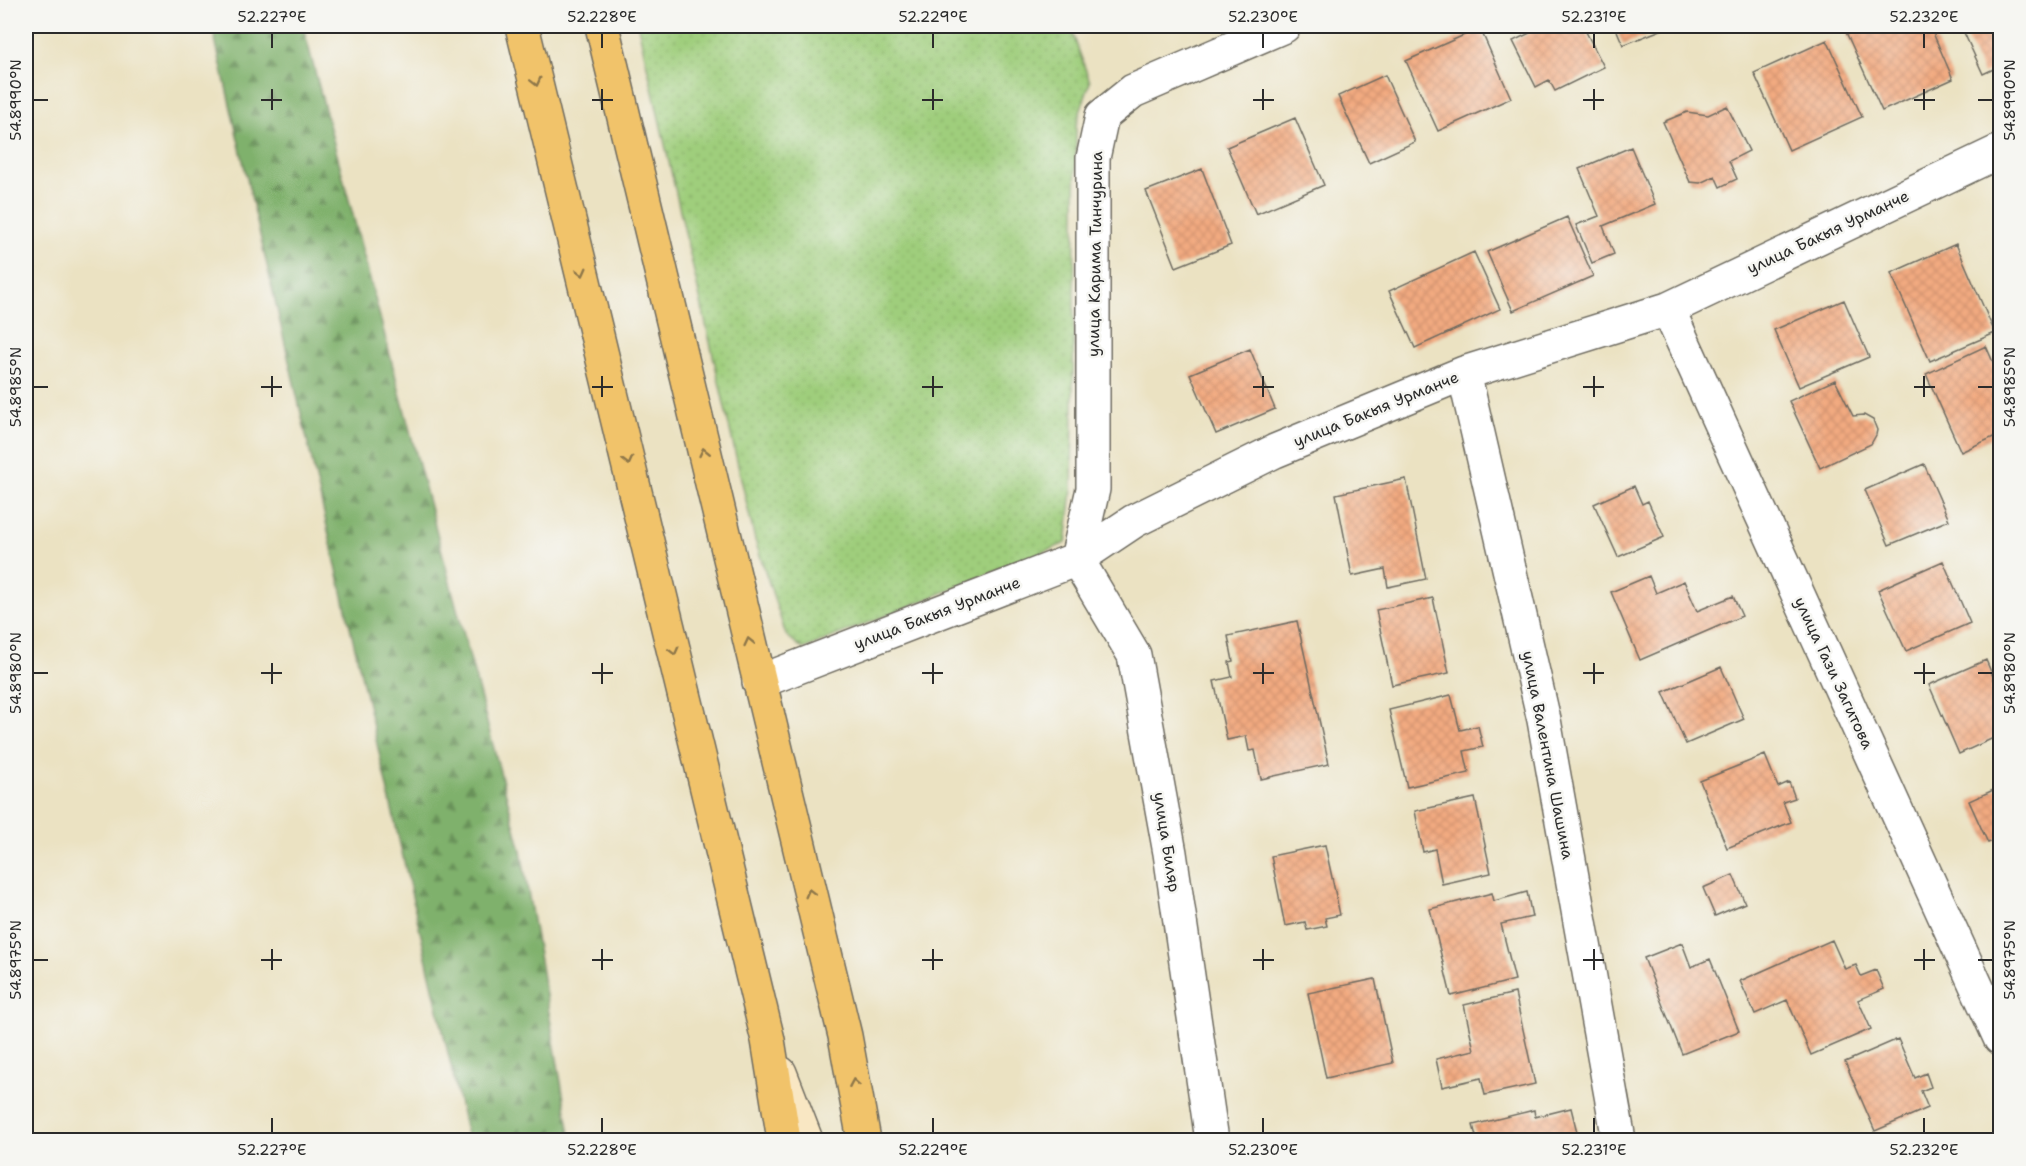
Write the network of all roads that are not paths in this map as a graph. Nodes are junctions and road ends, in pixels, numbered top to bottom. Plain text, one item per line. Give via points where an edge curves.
1 (522, 26) edge
2 (602, 26) edge
3 (1284, 26) edge
4 (2001, 151) edge
5 (1668, 309) junction
6 (1464, 373) junction
7 (1077, 559) junction
8 (759, 682) junction
9 (2001, 1038) edge
10 (768, 1040) junction
11 (784, 1140) edge
12 (806, 1140) edge
13 (864, 1140) edge
14 (1212, 1140) edge
15 (1619, 1140) edge

1 -> 10 highway
8 -> 2 highway
3 - 7 street, улица Карима Тинчурина via 1133,91 1102,116 1093,158 1093,489
4 - 5 street, улица Бакыя Урманче
5 - 6 street, улица Бакыя Урманче
5 - 9 street, улица Гази Загитова
6 - 7 street, улица Бакыя Урманче via 1275,451 1134,521
6 - 15 street, улица Валентина Шашина via 1544,720
7 - 8 street, улица Бакыя Урманче
7 - 14 street, улица Биляр via 1134,655 1170,853
13 -> 8 highway via 845,1036
10 - 11 highway
10 - 12 main road

